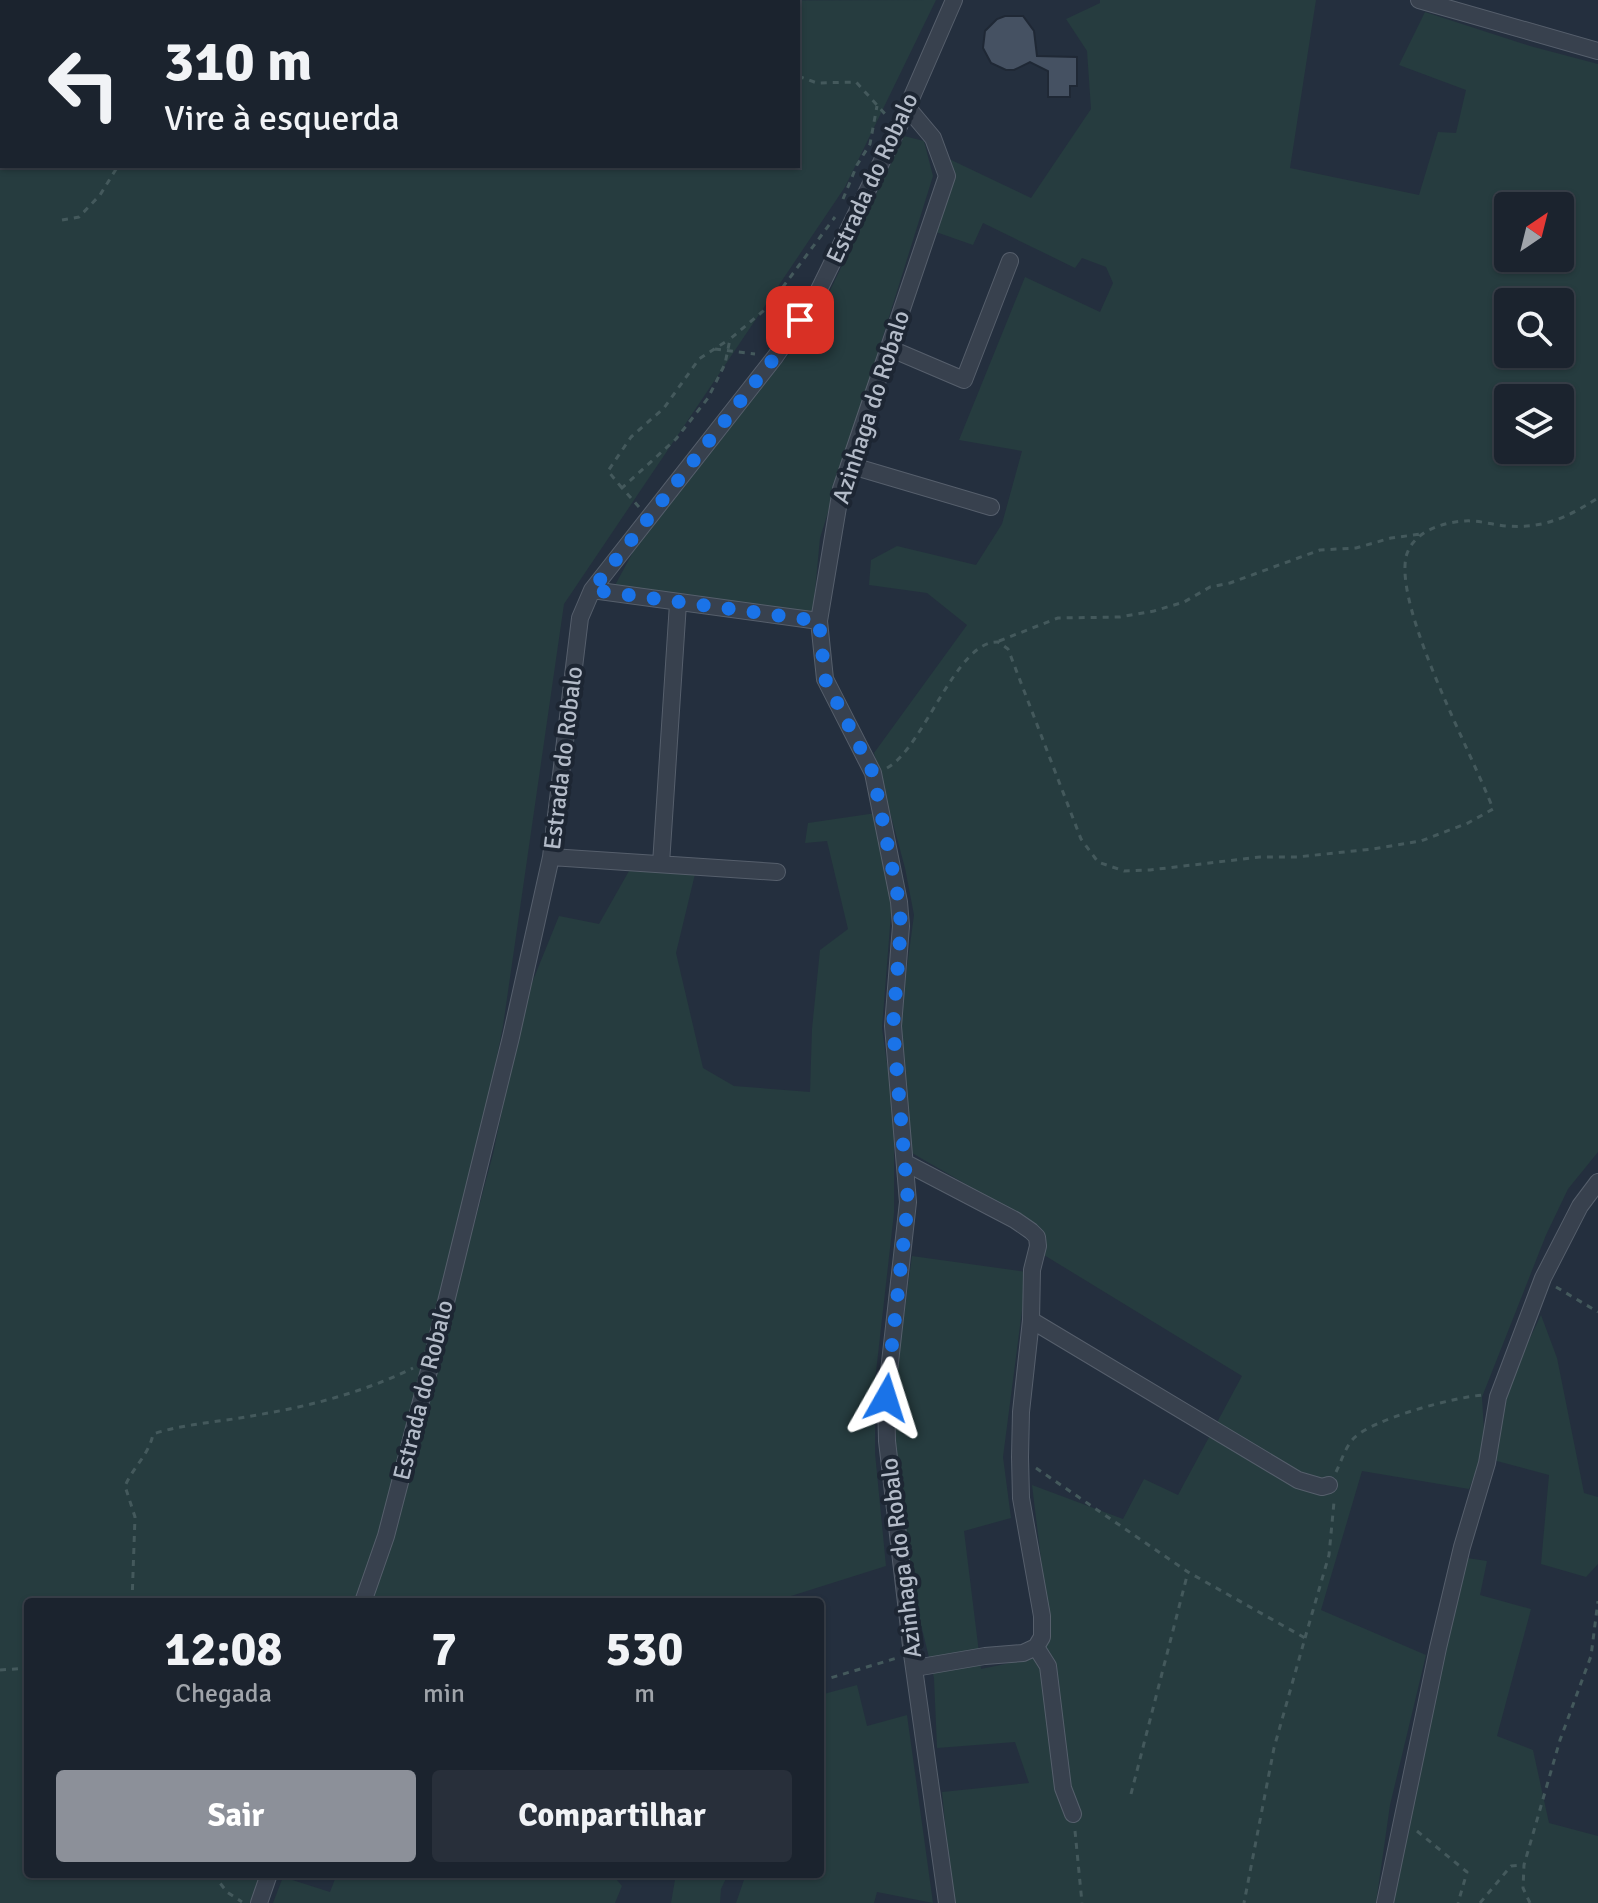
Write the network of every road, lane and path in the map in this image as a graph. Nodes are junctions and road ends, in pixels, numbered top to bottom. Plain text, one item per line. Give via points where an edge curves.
1 (954, 0) edge
2 (1419, 0) edge
3 (1598, 51) edge
4 (800, 77) edge
5 (877, 106) junction
6 (904, 116) junction
7 (117, 168) edge
8 (841, 205) dead end
9 (835, 217) dead end
10 (62, 220) dead end
11 (1010, 261) dead end
12 (730, 339) junction
13 (889, 348) junction
14 (715, 349) junction
15 (728, 350) junction
16 (775, 357) junction
17 (849, 465) junction
18 (622, 488) junction
19 (1598, 498) edge
20 (991, 507) dead end
21 (649, 516) junction
22 (1421, 534) junction
23 (592, 590) junction
24 (678, 603) junction
25 (819, 621) junction
26 (998, 642) junction
27 (873, 773) junction
28 (551, 857) junction
29 (661, 864) junction
30 (777, 872) dead end
31 (906, 1163) junction
32 (1598, 1182) edge
33 (1543, 1278) junction
34 (1598, 1312) edge
35 (1031, 1320) junction
36 (432, 1359) junction
37 (1498, 1397) junction
38 (1020, 1457) junction
39 (1329, 1485) junction
40 (1188, 1572) junction
41 (132, 1598) edge
42 (364, 1598) edge
43 (1598, 1601) edge
44 (1305, 1638) junction
45 (1036, 1647) junction
46 (1591, 1656) junction
47 (1598, 1658) edge
48 (914, 1661) junction
49 (24, 1668) edge
50 (0, 1670) edge
51 (824, 1680) edge
52 (1131, 1794) dead end
53 (1073, 1814) joint
54 (1402, 1818) junction
55 (1524, 1865) junction
56 (216, 1878) edge
57 (268, 1878) edge
58 (244, 1903) edge
59 (259, 1903) edge
60 (947, 1903) edge
61 (1082, 1903) edge
62 (1244, 1903) edge
63 (1385, 1903) edge
64 (1458, 1903) edge
65 (1480, 1903) edge
66 (1530, 1903) edge

1 - 6 street, Estrada do Robalo
2 - 3 street
4 - 5 path via 817,83 856,82
5 - 6 path via 885,114
5 - 8 path via 870,144
6 - 13 street, Azinhaga do Robalo via 933,138 947,176
6 - 16 street, Estrada do Robalo via 813,302
7 - 10 path via 79,217
9 - 12 path via 768,307
11 - 13 street via 964,380
12 - 14 path
12 - 15 path
13 - 17 street, Azinhaga do Robalo
14 - 15 path
14 - 18 path via 699,359 664,408 618,454 608,471
15 - 16 path
15 - 18 path via 708,398 676,439
16 - 21 street, Estrada do Robalo
17 - 20 street
17 - 25 street, Azinhaga do Robalo
18 - 21 path
19 - 22 path via 1559,521 1535,526 1466,520
21 - 23 street, Estrada do Robalo
22 - 26 path via 1320,550 1154,611 1058,618
22 - 26 path via 1406,557 1412,612 1493,809 1421,841 1150,870 1124,871 1098,862 1081,839 1008,649
23 - 24 street
23 - 28 street, Estrada do Robalo via 580,618
24 - 25 street
24 - 29 street
25 - 27 street, Azinhaga do Robalo via 825,679
26 - 27 path via 983,645 947,685 900,761
27 - 31 street, Azinhaga do Robalo via 899,902 893,1026
28 - 29 street
28 - 36 street, Estrada do Robalo
29 - 30 street
31 - 35 street via 1037,1237
31 - 48 street, Azinhaga do Robalo via 908,1202 886,1398
32 - 33 street
33 - 34 path
33 - 37 street
35 - 38 street
35 - 39 street via 1266,1462 1311,1485
36 - 41 path via 315,1404 153,1434 150,1449 125,1486 135,1517
36 - 42 street, Estrada do Robalo
37 - 39 path via 1471,1396 1365,1430 1350,1443
37 - 54 street
38 - 40 path
38 - 45 street via 1021,1498 1042,1616
39 - 44 path via 1335,1505 1329,1555
40 - 44 path
40 - 52 path
43 - 46 path
44 - 62 path via 1274,1748
45 - 48 street via 1023,1653
45 - 53 street via 1048,1666 1063,1788
46 - 47 path
46 - 55 path
48 - 51 path
48 - 60 street, Azinhaga do Robalo
49 - 50 path
53 - 61 path
54 - 63 street
54 - 64 path via 1467,1872
55 - 65 path via 1511,1866
55 - 66 path via 1523,1888
56 - 58 path
57 - 59 street

